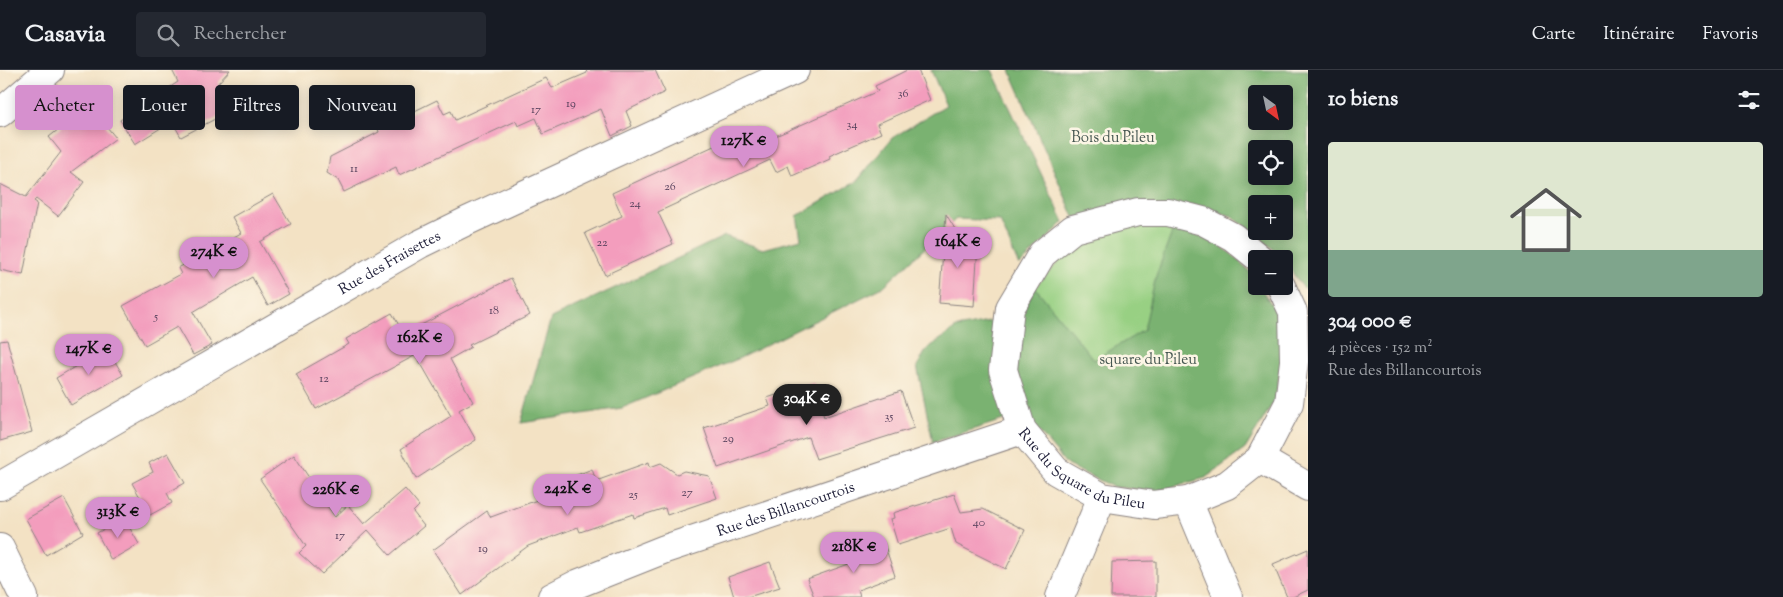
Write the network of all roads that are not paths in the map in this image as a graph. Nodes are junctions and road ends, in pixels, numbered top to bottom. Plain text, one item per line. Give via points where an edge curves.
1 (50, 70) edge
2 (796, 70) edge
3 (0, 114) edge
4 (1249, 250) edge
5 (1289, 295) edge
6 (1301, 309) edge
7 (1022, 430) junction
8 (1260, 459) junction
9 (0, 486) edge
10 (1308, 486) edge
11 (1102, 497) junction
12 (1188, 501) junction
13 (0, 548) edge
14 (24, 597) edge
15 (552, 597) edge
16 (1060, 597) edge
17 (1228, 597) edge

1 - 3 street
2 - 9 street, Rue des Fraisettes via 420,244
4 - 7 street, Rue du Square du Pileu via 1203,221 1168,212 1138,212 1073,229 1042,254 1010,308 1003,370
5 - 6 street, Rue du Square du Pileu
6 - 8 street, Rue du Square du Pileu via 1289,403
7 - 11 street, Rue du Square du Pileu via 1056,470
7 - 15 street, Rue des Billancourtois via 665,549
8 - 10 street
8 - 12 street, Rue du Square du Pileu via 1227,485
11 - 12 street, Rue du Square du Pileu via 1154,505
11 - 16 street
12 - 17 street
13 - 14 street

